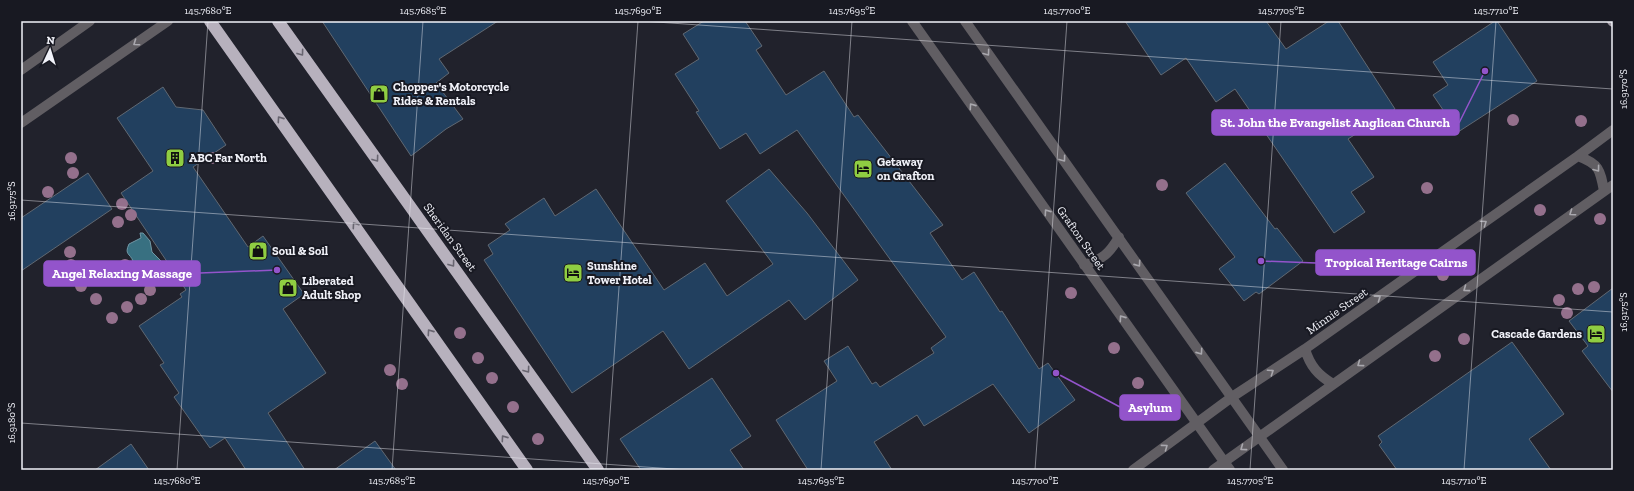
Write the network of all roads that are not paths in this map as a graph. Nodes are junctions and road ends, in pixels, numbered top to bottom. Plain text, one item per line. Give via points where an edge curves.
1 (90, 21) edge
2 (168, 21) edge
3 (210, 21) edge
4 (278, 21) edge
5 (912, 21) edge
6 (965, 21) edge
7 (21, 70) edge
8 (21, 123) edge
9 (1613, 130) edge
10 (1578, 156) junction
11 (1613, 184) edge
12 (1604, 191) junction
13 (1119, 237) junction
14 (1084, 264) junction
15 (1305, 349) junction
16 (1333, 384) junction
17 (1232, 398) junction
18 (1197, 424) junction
19 (1260, 436) junction
20 (1227, 466) edge
21 (527, 470) edge
22 (598, 470) edge
23 (1133, 470) edge
24 (1213, 470) edge
25 (1283, 470) edge

1 - 7 street
2 -> 8 street
21 -> 3 highway
4 -> 22 highway, Sheridan Street
14 -> 5 street, Grafton Street
6 -> 13 street
9 - 10 street, Minnie Street
10 -> 12 street via 1598,167
15 -> 10 street, Minnie Street
11 - 12 street
12 -> 16 street
13 - 14 street via 1108,253
13 -> 17 street
18 -> 14 street, Grafton Street
15 - 16 street via 1313,369
17 -> 15 street, Minnie Street
16 - 19 street
17 - 18 street, Minnie Street
17 - 19 street
18 - 20 street, Grafton Street
23 -> 18 street, Minnie Street
19 -> 20 street
19 - 25 street
20 - 24 street

